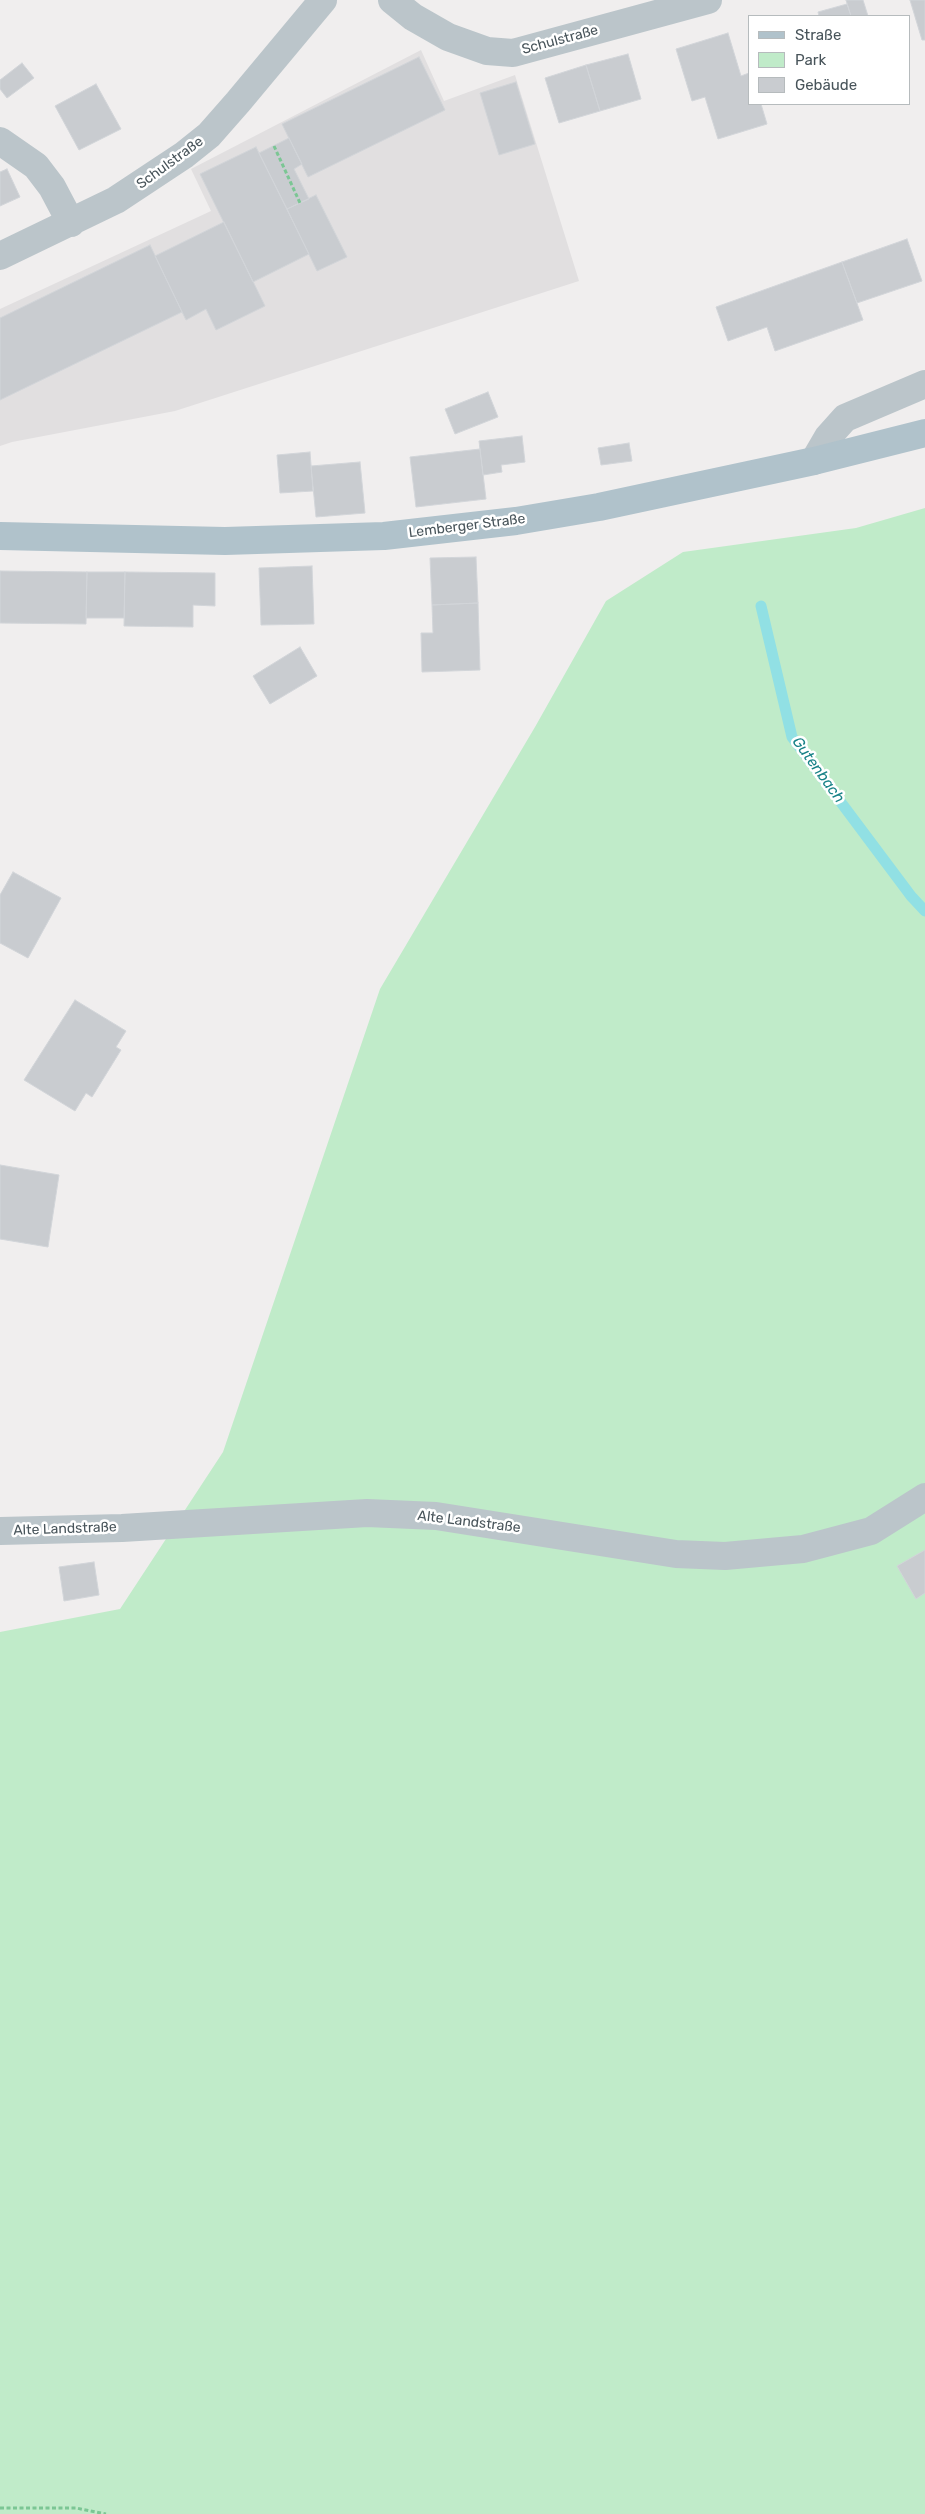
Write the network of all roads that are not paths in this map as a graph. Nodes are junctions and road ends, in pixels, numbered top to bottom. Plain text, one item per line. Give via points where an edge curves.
1 (322, 0) edge
2 (392, 0) edge
3 (708, 0) edge
4 (0, 141) edge
5 (71, 224) junction
6 (0, 256) edge
7 (925, 384) edge
8 (925, 433) edge
9 (814, 461) junction
10 (0, 536) edge
11 (925, 1497) edge
12 (0, 1532) edge

1 - 5 street, Schulstraße via 209,135 149,180
2 - 3 street, Schulstraße via 448,37 487,51 513,53
4 - 5 street via 36,166 52,187
5 - 6 street, Schulstraße
7 - 9 street via 845,418 828,437
8 - 9 main road, Lemberger Straße
9 - 10 main road, Lemberger Straße via 516,521 384,536 225,541
11 - 12 street, Alte Landstraße via 872,1531 803,1549 725,1556 676,1554 436,1516 367,1513

